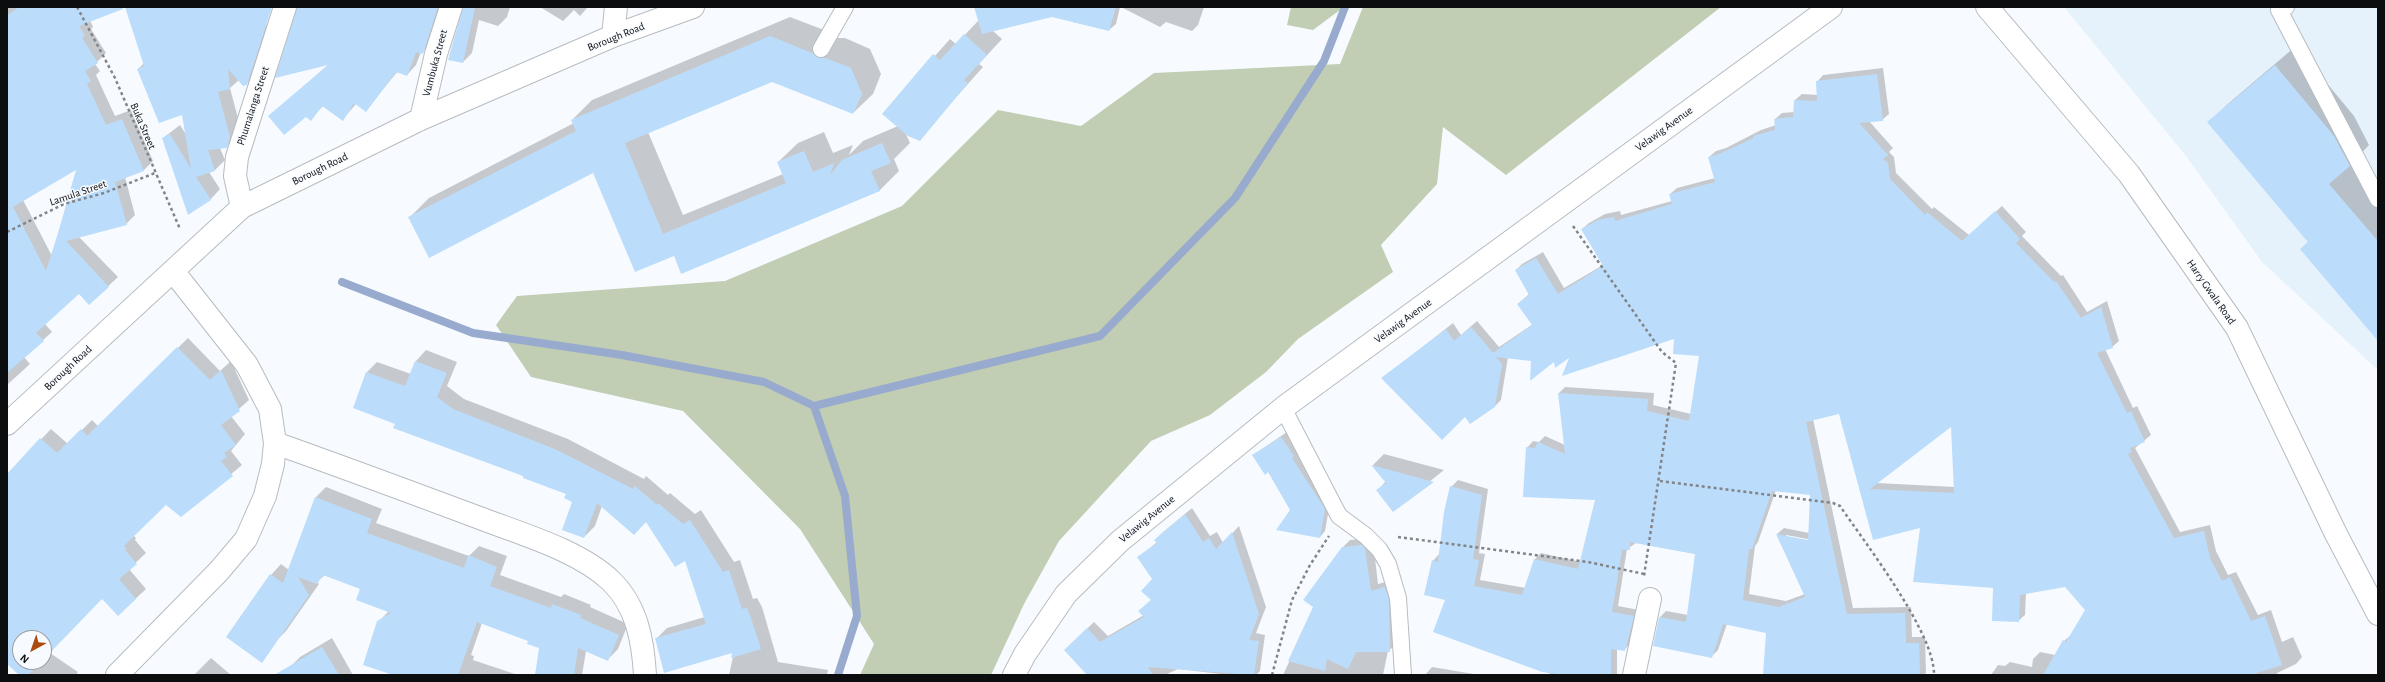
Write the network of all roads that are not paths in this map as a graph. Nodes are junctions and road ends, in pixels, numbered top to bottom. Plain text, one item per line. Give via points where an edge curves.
1 (285, 7) edge
2 (451, 7) edge
3 (616, 7) edge
4 (694, 7) edge
5 (845, 7) edge
6 (1831, 7) edge
7 (1987, 7) edge
8 (2286, 7) edge
9 (613, 36) junction
10 (821, 49) dead end
11 (421, 119) junction
12 (2378, 199) edge
13 (242, 207) junction
14 (173, 270) junction
15 (1284, 408) junction
16 (7, 424) edge
17 (275, 443) junction
18 (1650, 599) road end
19 (2378, 614) edge
20 (117, 675) edge
21 (645, 675) edge
22 (1014, 675) edge
23 (1403, 675) edge
24 (1634, 675) edge

1 - 13 street, Phumalanga Street via 237,157 236,176
2 - 11 street, Vumbuka Street via 436,54
3 - 9 street
4 - 9 street, Borough Road
5 - 10 lane
6 - 15 street, Velawig Avenue
7 - 19 street, Harry Gwala Road via 2129,174 2237,328 2336,534
8 - 12 lane via 2279,10
9 - 11 street, Borough Road
11 - 13 street, Borough Road
13 - 14 street, Borough Road
14 - 16 street, Borough Road
14 - 17 street via 247,365 270,409
15 - 22 street, Velawig Avenue via 1120,541 1066,594 1025,654
15 - 23 lane via 1339,516 1366,536 1382,554 1394,580 1398,598
17 - 20 street via 265,496 246,538 220,571
17 - 21 street via 545,543 592,566 611,581 628,602 641,633
18 - 24 street

